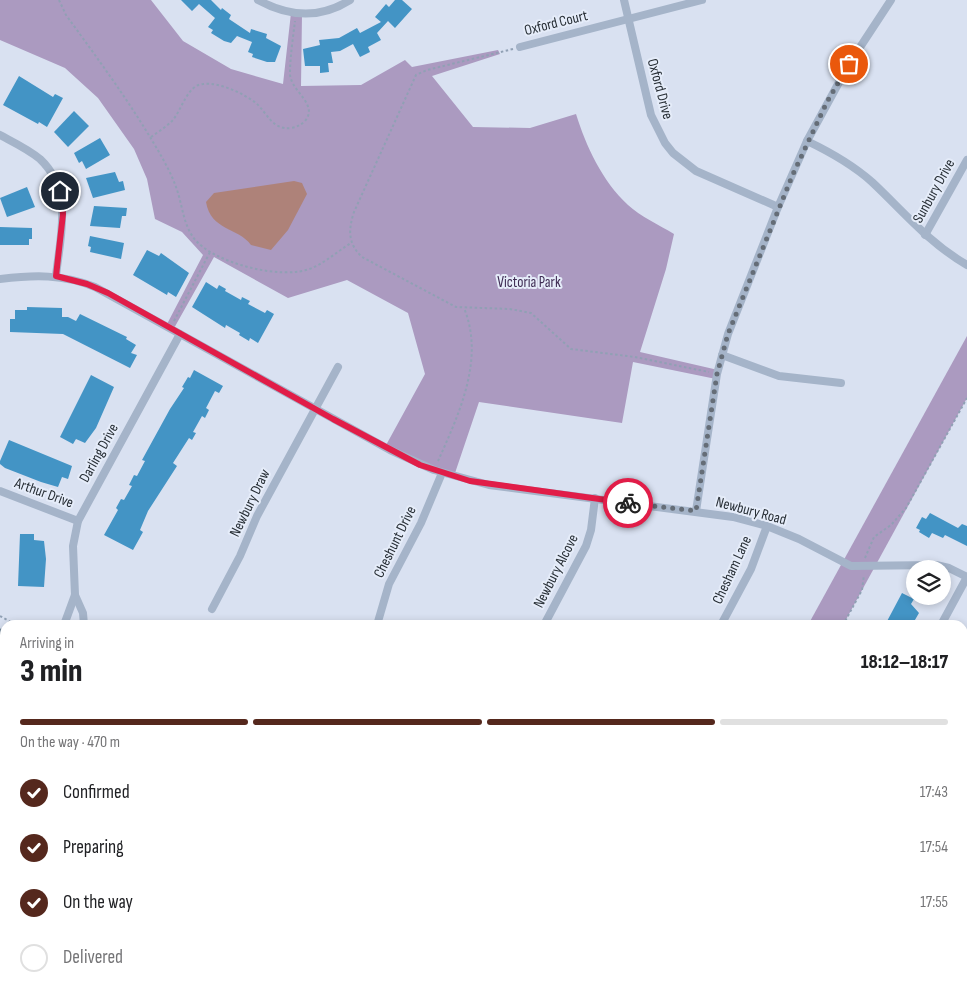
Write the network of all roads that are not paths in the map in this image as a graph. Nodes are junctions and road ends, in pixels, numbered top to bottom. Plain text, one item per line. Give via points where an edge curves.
1 (258, 0) edge
2 (350, 0) edge
3 (624, 0) edge
4 (702, 0) edge
5 (891, 0) edge
6 (628, 19) junction
7 (520, 47) road end
8 (0, 135) edge
9 (808, 141) junction
10 (967, 160) edge
11 (778, 207) junction
12 (925, 235) junction
13 (967, 265) edge
14 (56, 276) junction
15 (0, 280) edge
16 (180, 334) junction
17 (722, 355) junction
18 (338, 367) dead end
19 (841, 383) dead end
20 (316, 409) junction
21 (438, 471) junction
22 (0, 492) edge
23 (595, 498) junction
24 (696, 511) junction
25 (78, 521) junction
26 (767, 526) junction
27 (967, 577) edge
28 (75, 595) junction
29 (212, 609) dead end
30 (66, 620) edge
31 (84, 620) edge
32 (378, 620) edge
33 (547, 620) edge
34 (724, 620) edge
35 (943, 620) edge

1 - 2 street via 296,14 320,13
3 - 6 street, Oxford Drive
4 - 6 street, Oxford Court
5 - 9 street via 844,72
6 - 7 street, Oxford Court
6 - 11 street, Oxford Drive via 651,115 656,129 673,153 696,171
8 - 14 street via 39,158 60,191 63,214
9 - 11 street
9 - 12 street via 870,181
10 - 12 street, Sunbury Drive
11 - 17 street
12 - 13 street
14 - 15 street, Newbury Road
14 - 16 street, Newbury Road via 95,287
16 - 20 street, Newbury Road
16 - 25 street, Darling Drive
17 - 19 street via 779,376
17 - 24 street
18 - 20 street, Newbury Draw
20 - 21 street, Newbury Road via 390,450
20 - 29 street, Newbury Draw via 257,516
21 - 23 street, Newbury Road via 489,485
21 - 32 street, Cheshunt Drive via 421,523 389,584
22 - 25 street, Arthur Drive
23 - 24 street, Newbury Road
23 - 33 street, Newbury Alcove via 586,546
24 - 26 street, Newbury Road
25 - 28 street, Darling Drive via 73,546
26 - 27 street, Newbury Road via 851,566 936,565
26 - 34 street, Chesham Lane via 751,569
27 - 35 street, Newbury Road
28 - 30 street, Darling Drive
28 - 31 street, Darling Drive

